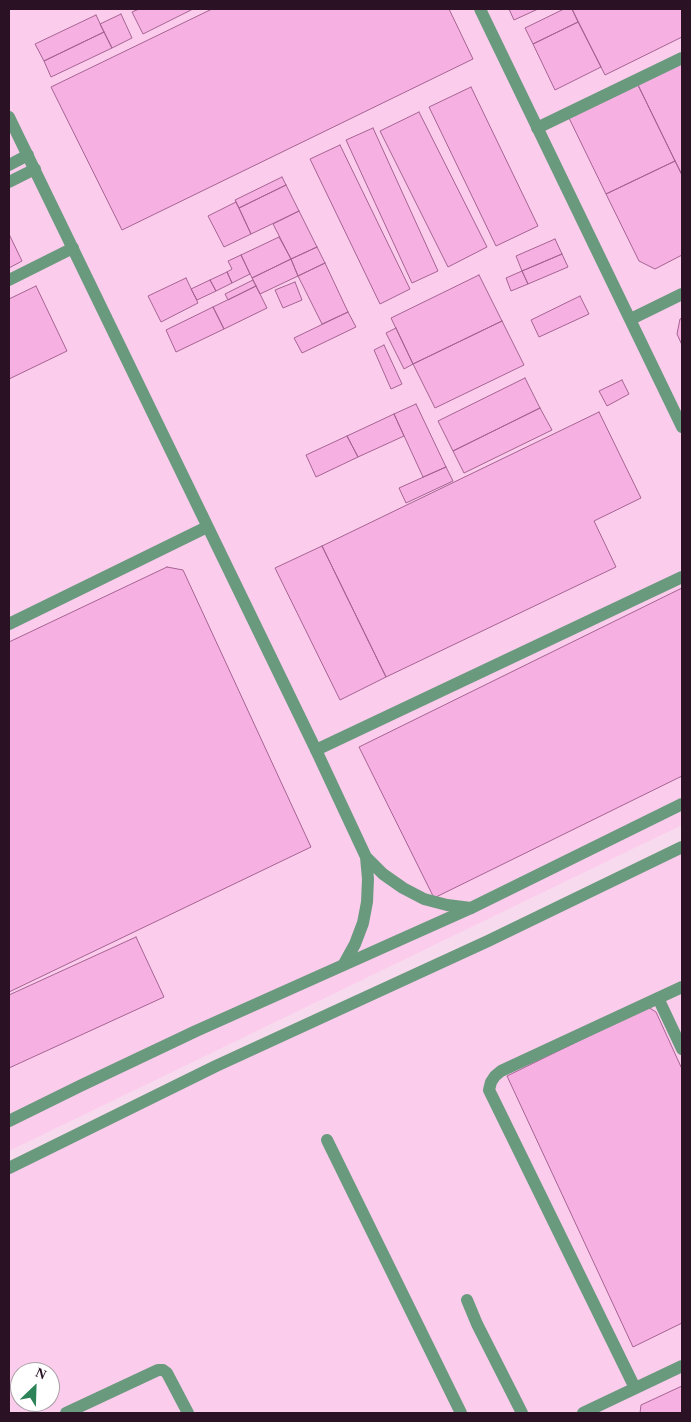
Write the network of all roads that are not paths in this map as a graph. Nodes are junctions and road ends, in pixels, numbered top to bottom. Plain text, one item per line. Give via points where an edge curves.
1 (480, 9) edge
2 (682, 58) edge
3 (9, 117) edge
4 (538, 128) junction
5 (28, 155) junction
6 (9, 165) edge
7 (35, 169) junction
8 (9, 182) edge
9 (73, 248) junction
10 (9, 280) edge
11 (682, 294) edge
12 (631, 319) junction
13 (682, 427) edge
14 (207, 527) junction
15 (682, 577) edge
16 (9, 624) edge
17 (316, 750) junction
18 (682, 804) edge
19 (682, 848) edge
20 (366, 857) junction
21 (471, 908) junction
22 (344, 964) junction
23 (682, 987) edge
24 (658, 998) junction
25 (682, 1049) edge
26 (9, 1121) edge
27 (327, 1140) dead end
28 (9, 1168) edge
29 (467, 1300) dead end
30 (682, 1366) edge
31 (635, 1388) junction
32 (597, 1410) edge
33 (66, 1413) edge
34 (188, 1413) edge
35 (460, 1413) edge
36 (522, 1413) edge
37 (583, 1413) edge

1 - 4 street
2 - 4 street
3 - 5 street
4 - 12 street
5 - 6 street
5 - 7 street
7 - 8 street
7 - 9 street
9 - 10 street
9 - 14 street
11 - 12 street
12 - 13 street
14 - 16 street
14 - 17 street
15 - 17 street
17 - 20 street
18 - 21 street
19 - 28 street via 216,1066
20 - 21 street via 396,884 424,899 447,906
20 - 22 street via 367,902 363,923
21 - 22 street
22 - 26 street
23 - 24 street
24 - 25 street
24 - 31 street via 501,1071 491,1082 489,1090
27 - 35 street
29 - 36 street
30 - 31 street
31 - 32 street
32 - 37 street
33 - 34 street via 158,1370 167,1373

